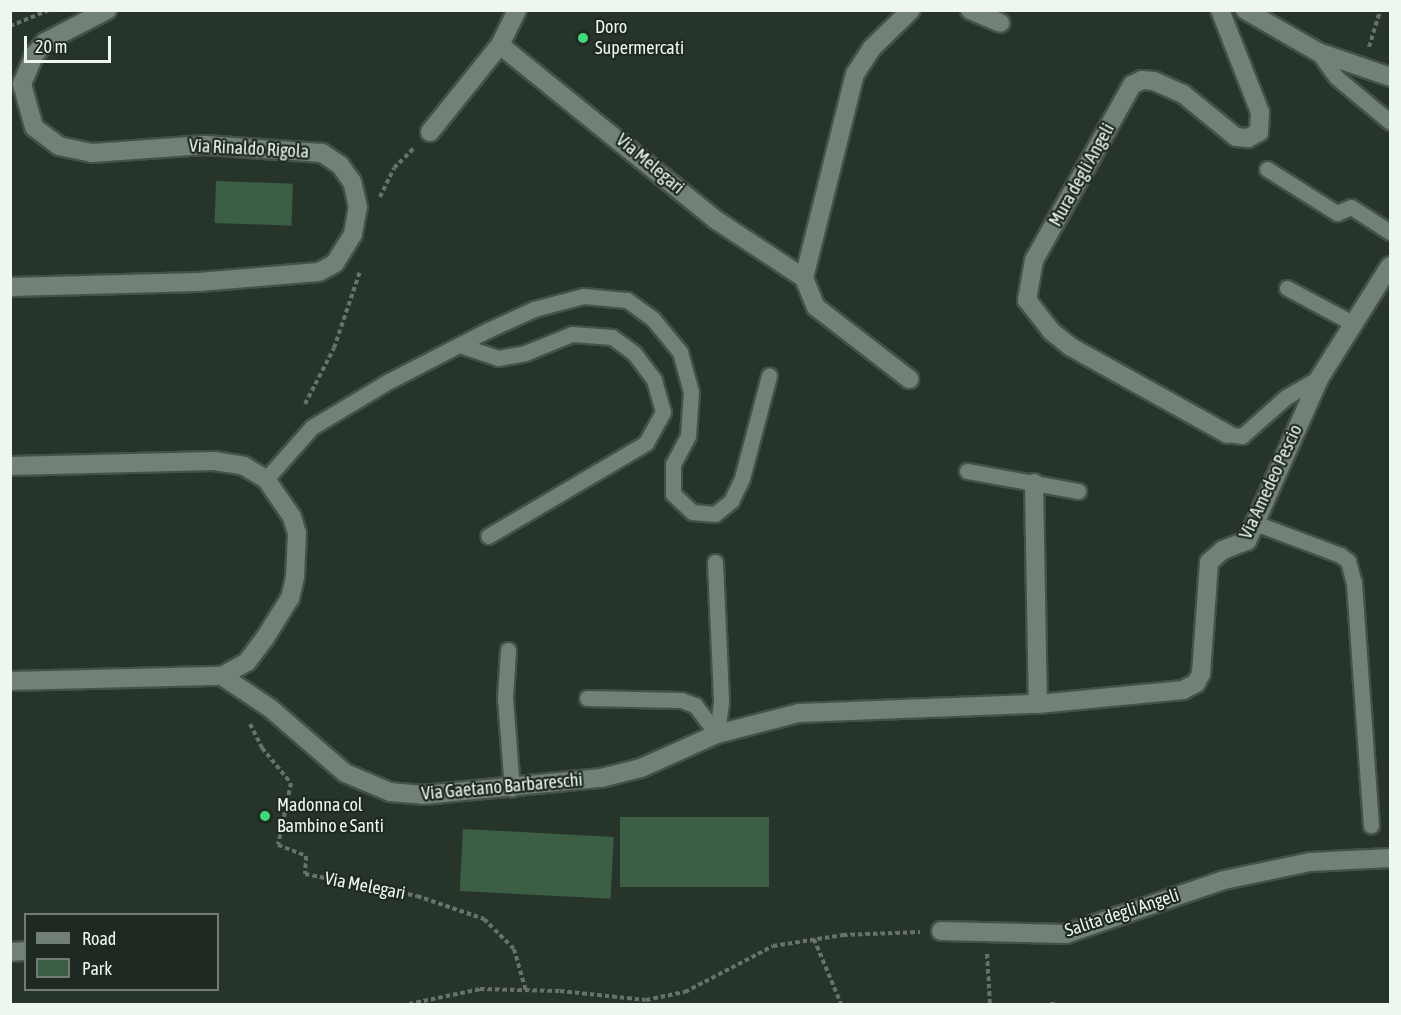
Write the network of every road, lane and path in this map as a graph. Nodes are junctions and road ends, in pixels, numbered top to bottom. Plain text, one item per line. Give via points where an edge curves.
1 (49, 10) edge
2 (107, 10) edge
3 (517, 10) edge
4 (911, 10) edge
5 (970, 10) edge
6 (1220, 10) edge
7 (1245, 10) edge
8 (1380, 10) edge
9 (1000, 23) dead end
10 (10, 26) edge
11 (500, 45) junction
12 (1318, 52) junction
13 (1362, 69) junction
14 (1390, 77) edge
15 (1390, 122) edge
16 (430, 132) joint
17 (1267, 169) dead end
18 (376, 206) dead end
19 (1390, 232) edge
20 (1390, 266) edge
21 (360, 269) dead end
22 (804, 278) junction
23 (10, 286) edge
24 (1287, 288) dead end
25 (1354, 324) junction
26 (459, 345) junction
27 (769, 376) dead end
28 (1320, 377) junction
29 (909, 379) dead end
30 (303, 406) dead end
31 (1227, 434) joint
32 (10, 466) edge
33 (967, 471) dead end
34 (266, 479) junction
35 (1034, 483) junction
36 (1078, 491) dead end
37 (1255, 523) junction
38 (488, 536) dead end
39 (715, 562) dead end
40 (508, 650) dead end
41 (222, 676) junction
42 (10, 681) edge
43 (244, 689) junction
44 (587, 698) dead end
45 (1038, 704) junction
46 (877, 710) joint
47 (717, 734) junction
48 (512, 789) junction
49 (1371, 825) dead end
50 (1390, 858) edge
51 (941, 931) joint
52 (986, 932) junction
53 (814, 939) junction
54 (526, 991) junction
55 (409, 1005) edge
56 (841, 1005) edge
57 (990, 1005) edge
58 (1050, 1005) edge
59 (1058, 1005) edge

1 - 10 path
2 - 23 street, Via Rinaldo Rigola via 45,42 35,54 22,84 33,127 59,146 92,153 204,145 322,153 340,165 352,182 357,207 353,234 335,263 319,272 199,282
3 - 11 street
4 - 22 street via 872,48 855,74
5 - 9 street
6 - 31 street, Mura degli Angeli via 1260,111 1259,132 1248,138 1236,137 1183,94 1154,81 1142,80 1132,85 1034,260 1028,300 1052,331 1071,347
7 - 12 street
8 - 13 path
11 - 16 street
11 - 22 street, Via Melegari via 716,220
12 - 13 street
12 - 15 lane via 1336,77
13 - 14 street
16 - 18 path via 394,168
17 - 19 lane via 1337,213 1352,207
20 - 25 street, Via Amedeo Pescio
21 - 30 path via 334,348
22 - 29 street via 816,308
24 - 25 lane
25 - 28 street, Via Amedeo Pescio
26 - 27 lane via 534,309 583,296 627,300 653,319 680,352 691,392 688,436 673,464 673,494 692,512 715,514 731,501 742,478
26 - 34 lane via 388,381 312,428
26 - 38 lane via 498,358 525,353 572,334 612,337 634,354 654,380 663,412 646,443
28 - 31 lane via 1286,397 1242,436
28 - 37 street, Via Amedeo Pescio
32 - 34 street via 214,461 244,466
33 - 35 lane
34 - 41 street via 292,517 298,552 295,577 290,598 266,638 247,662
35 - 36 lane
35 - 45 street
37 - 45 street, Via Amedeo Pescio via 1247,541 1215,555 1205,571 1203,662 1196,683 1167,693
37 - 49 lane via 1348,561 1354,583
39 - 47 lane via 721,702
40 - 48 lane via 505,698
41 - 42 street
41 - 43 street, Via Gaetano Barbareschi
43 - 48 street, Via Gaetano Barbareschi via 345,773 364,784 390,792 423,795
43 - 54 path, Via Melegari via 243,711 262,748 291,783 278,845 306,856 305,874 417,896 484,920 514,949
44 - 47 lane via 681,700 695,705
45 - 46 street, Via Amedeo Pescio
46 - 47 street, Via Gaetano Barbareschi via 799,713
47 - 48 street, Via Gaetano Barbareschi via 641,768 601,778
50 - 52 street, Salita degli Angeli via 1310,862 1224,880 1066,934
51 - 52 street, Salita degli Angeli
51 - 53 path
52 - 57 path
53 - 54 path via 772,946 685,992 646,1000
53 - 56 path
54 - 55 path via 480,990
58 - 59 path

